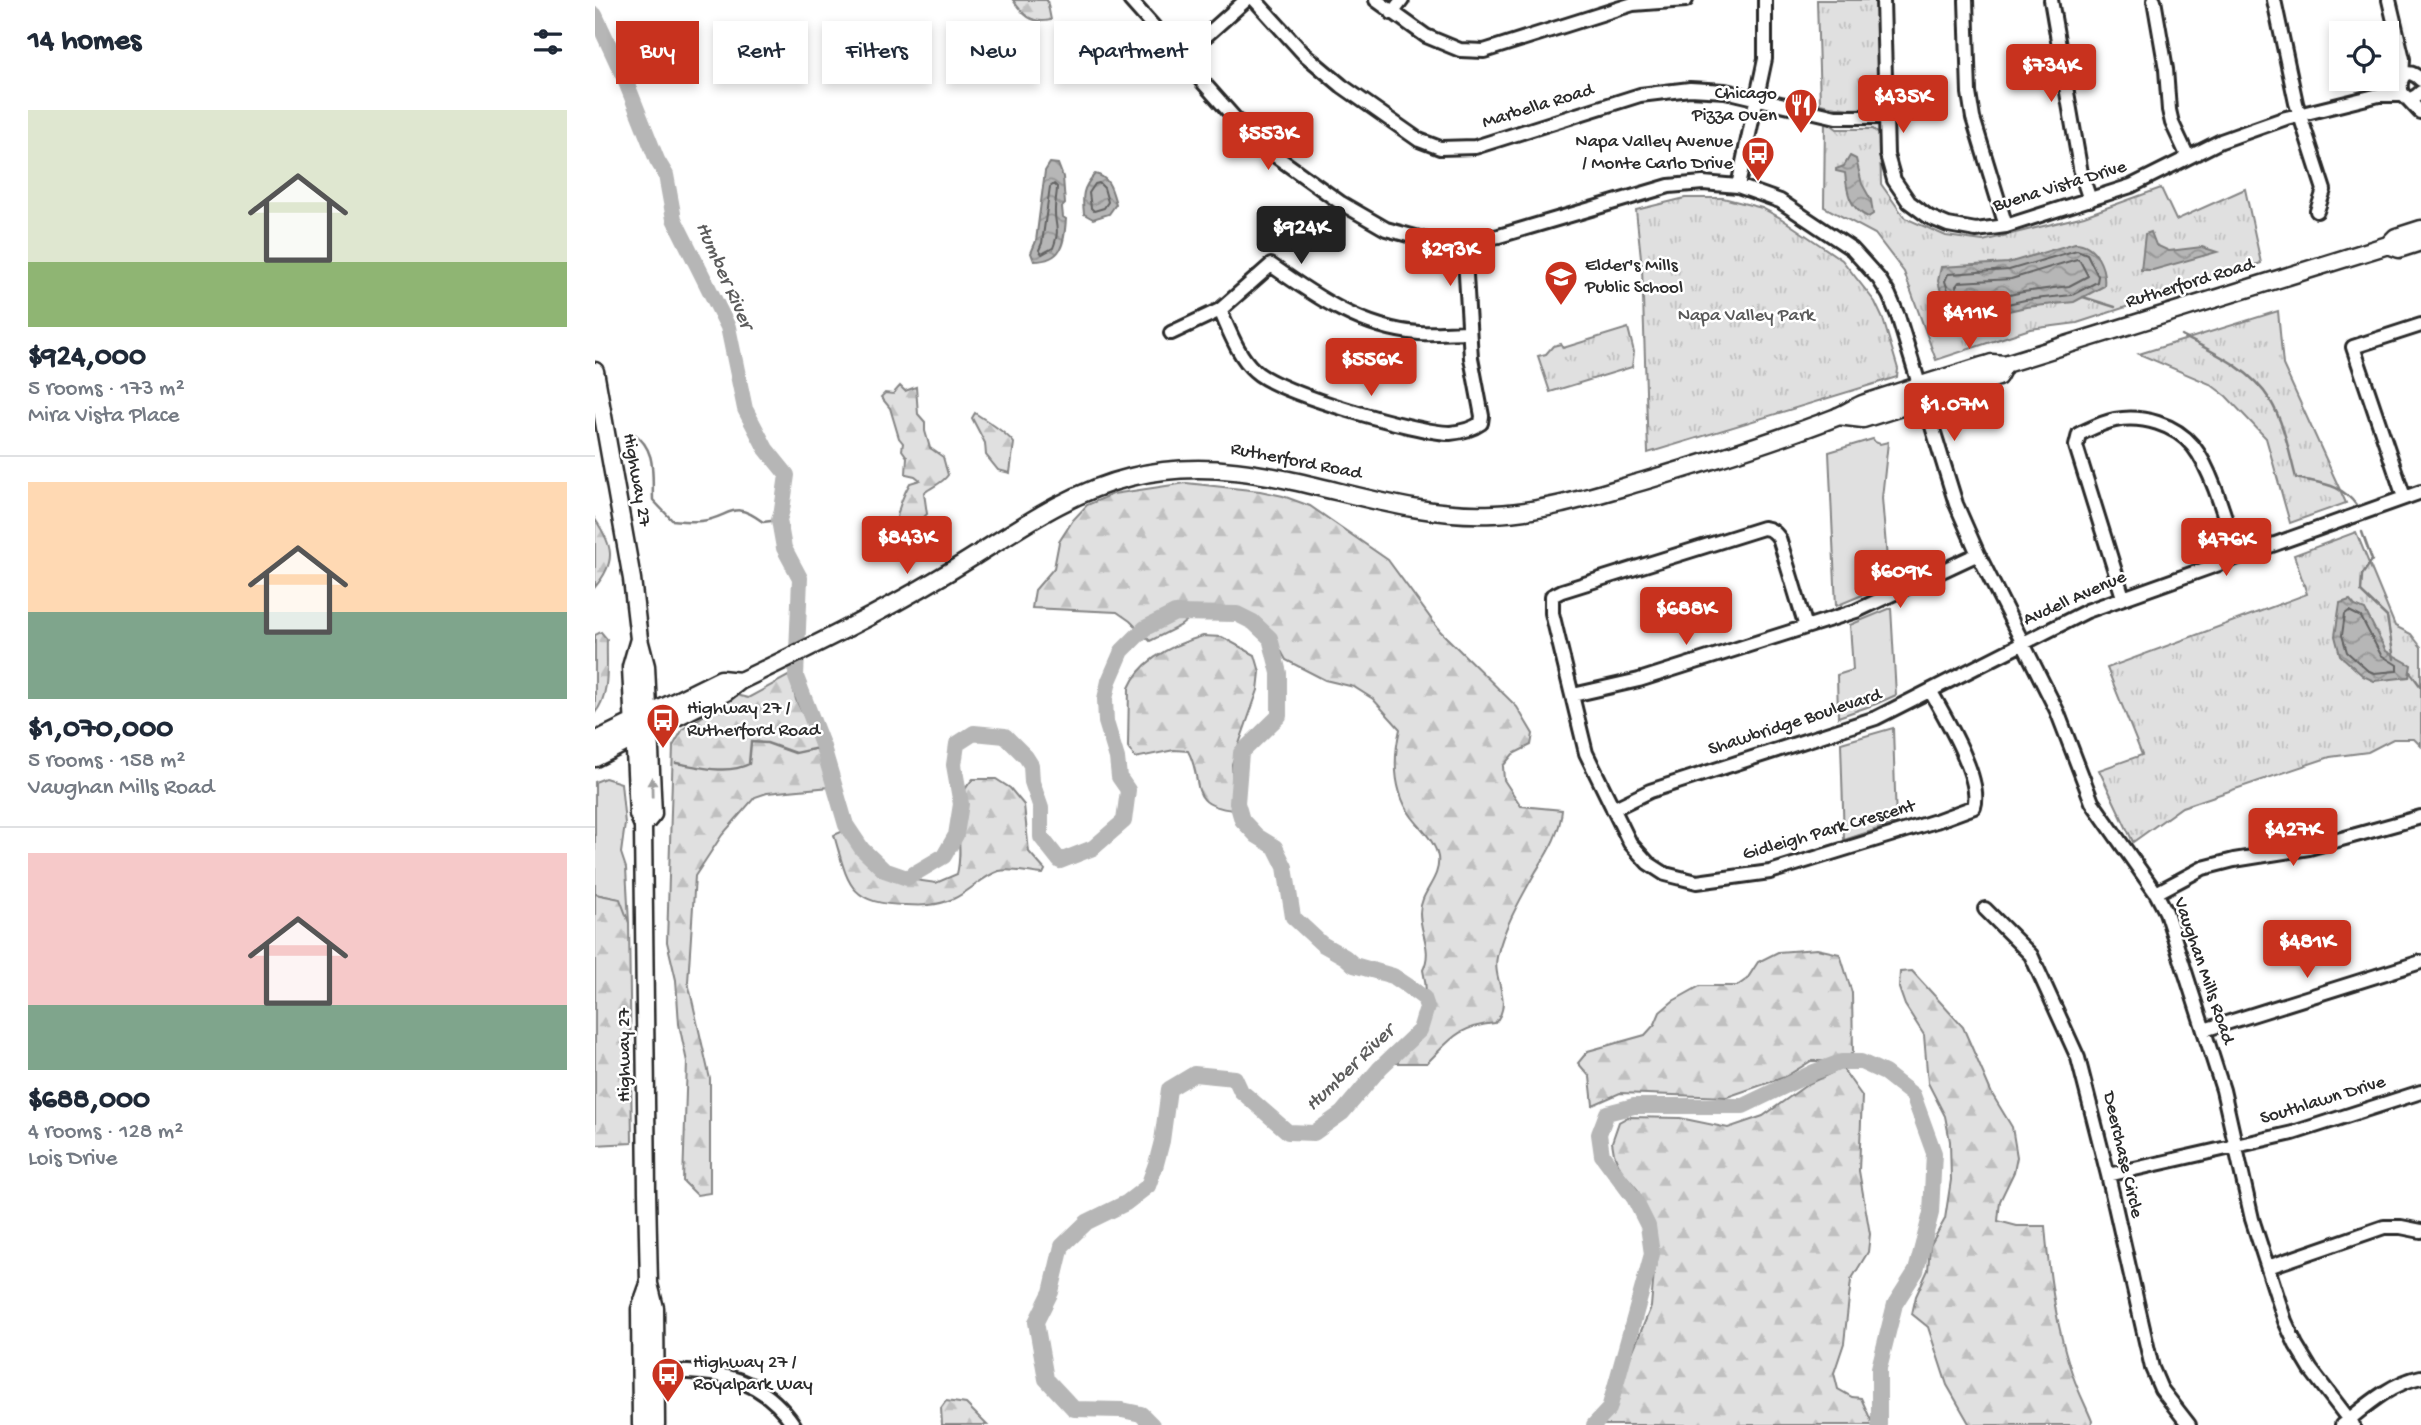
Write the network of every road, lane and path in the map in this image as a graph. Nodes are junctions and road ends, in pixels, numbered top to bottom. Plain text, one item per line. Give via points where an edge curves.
1 (1130, 0) edge
2 (1246, 0) edge
3 (1255, 0) edge
4 (1376, 0) edge
5 (1402, 0) edge
6 (1671, 0) edge
7 (1686, 0) edge
8 (1765, 0) edge
9 (1883, 0) edge
10 (1966, 0) edge
11 (2051, 0) edge
12 (2154, 0) edge
13 (2274, 0) edge
14 (2389, 0) edge
15 (1392, 13) junction
16 (1148, 21) edge
17 (1211, 31) edge
18 (2403, 59) junction
19 (2419, 77) edge
20 (2401, 80) junction
21 (1204, 84) edge
22 (2421, 94) edge
23 (2379, 95) junction
24 (2404, 96) junction
25 (1757, 99) junction
26 (2420, 114) edge
27 (2299, 115) junction
28 (1885, 117) junction
29 (2188, 157) junction
30 (1738, 186) junction
31 (2089, 200) junction
32 (2316, 211) dead end
33 (2006, 226) junction
34 (2421, 229) edge
35 (1464, 242) junction
36 (2421, 243) edge
37 (2388, 245) junction
38 (1220, 310) junction
39 (2421, 325) edge
40 (1469, 332) junction
41 (1171, 333) dead end
42 (595, 371) edge
43 (1922, 393) junction
44 (2421, 492) edge
45 (2404, 497) junction
46 (1978, 554) junction
47 (2237, 556) junction
48 (2123, 597) junction
49 (1806, 627) junction
50 (639, 639) junction
51 (2022, 644) junction
52 (1931, 692) junction
53 (1573, 695) junction
54 (650, 721) junction
55 (634, 729) junction
56 (595, 741) edge
57 (595, 758) edge
58 (1613, 809) junction
59 (2421, 817) edge
60 (643, 826) junction
61 (2156, 893) junction
62 (1985, 909) dead end
63 (2421, 962) edge
64 (2204, 1030) junction
65 (2421, 1092) edge
66 (2236, 1146) junction
67 (2108, 1175) junction
68 (2421, 1231) edge
69 (2268, 1268) junction
70 (648, 1372) junction
71 (2421, 1377) edge
72 (2348, 1423) edge
73 (641, 1425) edge
74 (656, 1425) edge
75 (794, 1425) edge
76 (2189, 1425) edge

1 - 16 street, Vaughan Mills Road
2 - 17 street
3 - 25 street, Marbella Road via 1304,54 1342,86 1419,140 1440,148 1475,147 1640,95 1690,89
4 - 15 street
5 - 15 street
6 - 7 street
6 - 15 street via 1633,5 1484,51 1460,50 1437,41
8 - 25 street via 1765,58
9 - 28 street, Buena Vista Drive
10 - 33 street via 1973,118
11 - 31 street
12 - 29 street via 2172,123
13 - 27 street
14 - 18 street
18 - 19 street
18 - 20 street
19 - 20 street, Buena Vista Drive via 2407,75
20 - 23 street, Buena Vista Drive
20 - 24 street
21 - 35 street, Vaughan Mills Road via 1255,141 1368,220 1410,237
22 - 24 street, Buena Vista Drive
22 - 26 street
23 - 24 street, Buena Vista Drive
23 - 27 street, Buena Vista Drive
24 - 26 street
25 - 28 street, Marbella Road via 1836,117
25 - 30 street
27 - 29 street, Buena Vista Drive
27 - 32 street via 2324,190
28 - 33 street, Buena Vista Drive via 1894,180 1909,202 1948,225 1976,230
29 - 31 street, Buena Vista Drive
30 - 35 street, Vaughan Mills Road via 1669,186
30 - 43 street, Vaughan Mills Road via 1780,201 1863,259 1889,295
31 - 33 street, Buena Vista Drive
34 - 37 main road, Rutherford Road via 2396,237
35 - 40 street
36 - 37 main road, Rutherford Road via 2399,249
37 - 43 main road, Rutherford Road via 2005,364 1992,363
38 - 40 street via 1271,265 1314,295 1367,322 1419,333
38 - 40 street via 1237,347 1255,371 1279,387 1375,417 1451,433 1472,430 1481,423
38 - 41 street
39 - 45 street via 2353,346
42 - 50 main road, Highway 27
43 - 46 street, Vaughan Mills Road via 1956,503
43 - 54 main road, Rutherford Road via 1860,405 1719,459 1568,503 1520,512 1441,512 1234,470 1181,469 1133,477 1066,500 920,589 740,681 721,679
44 - 45 street, Avdell Avenue
45 - 47 street, Avdell Avenue
46 - 49 street via 1856,611
46 - 51 street, Vaughan Mills Road
47 - 48 street, Avdell Avenue
47 - 48 street via 2209,476 2192,445 2162,424 2113,420 2079,433 2076,446
48 - 51 street, Avdell Avenue
49 - 53 street via 1622,685
49 - 53 street, Gidleigh Park Crescent via 1779,538 1775,531 1763,528 1552,596 1552,613
50 - 54 main road, Highway 27
50 - 55 main road, Highway 27 via 631,667
51 - 52 street, Shawbridge Boulevard
51 - 61 street, Vaughan Mills Road via 2057,711 2098,811
52 - 58 street, Shawbridge Boulevard via 1876,719 1650,792
52 - 58 street, Gidleigh Park Crescent via 1969,770 1976,796 1974,807 1968,810 1770,872 1697,882 1671,876 1648,863 1627,838
53 - 58 street, Gidleigh Park Crescent via 1586,753
54 - 55 main road, Rutherford Road
60 -> 54 main road, Highway 27 via 653,814
55 - 56 main road, Rutherford Road
55 - 57 main road, Rutherford Road
55 - 60 main road, Highway 27 via 638,814
59 - 61 street via 2309,848 2203,868
60 - 70 main road, Highway 27 via 649,1284 640,1309
61 - 64 street, Vaughan Mills Road
62 - 67 street, Deerchase Circle via 2031,956 2041,973 2078,1058
63 - 64 street
64 - 66 street, Vaughan Mills Road
65 - 66 street, Southlawn Drive
66 - 67 street, Southlawn Drive
66 - 69 street, Vaughan Mills Road
67 - 76 street, Deerchase Circle via 2152,1368 2161,1389
68 - 69 street via 2384,1227
69 - 72 street, Vaughan Mills Road via 2296,1346
70 - 73 main road, Highway 27
70 - 74 main road, Highway 27
70 - 75 street via 734,1377 768,1396
71 - 72 street via 2392,1387

